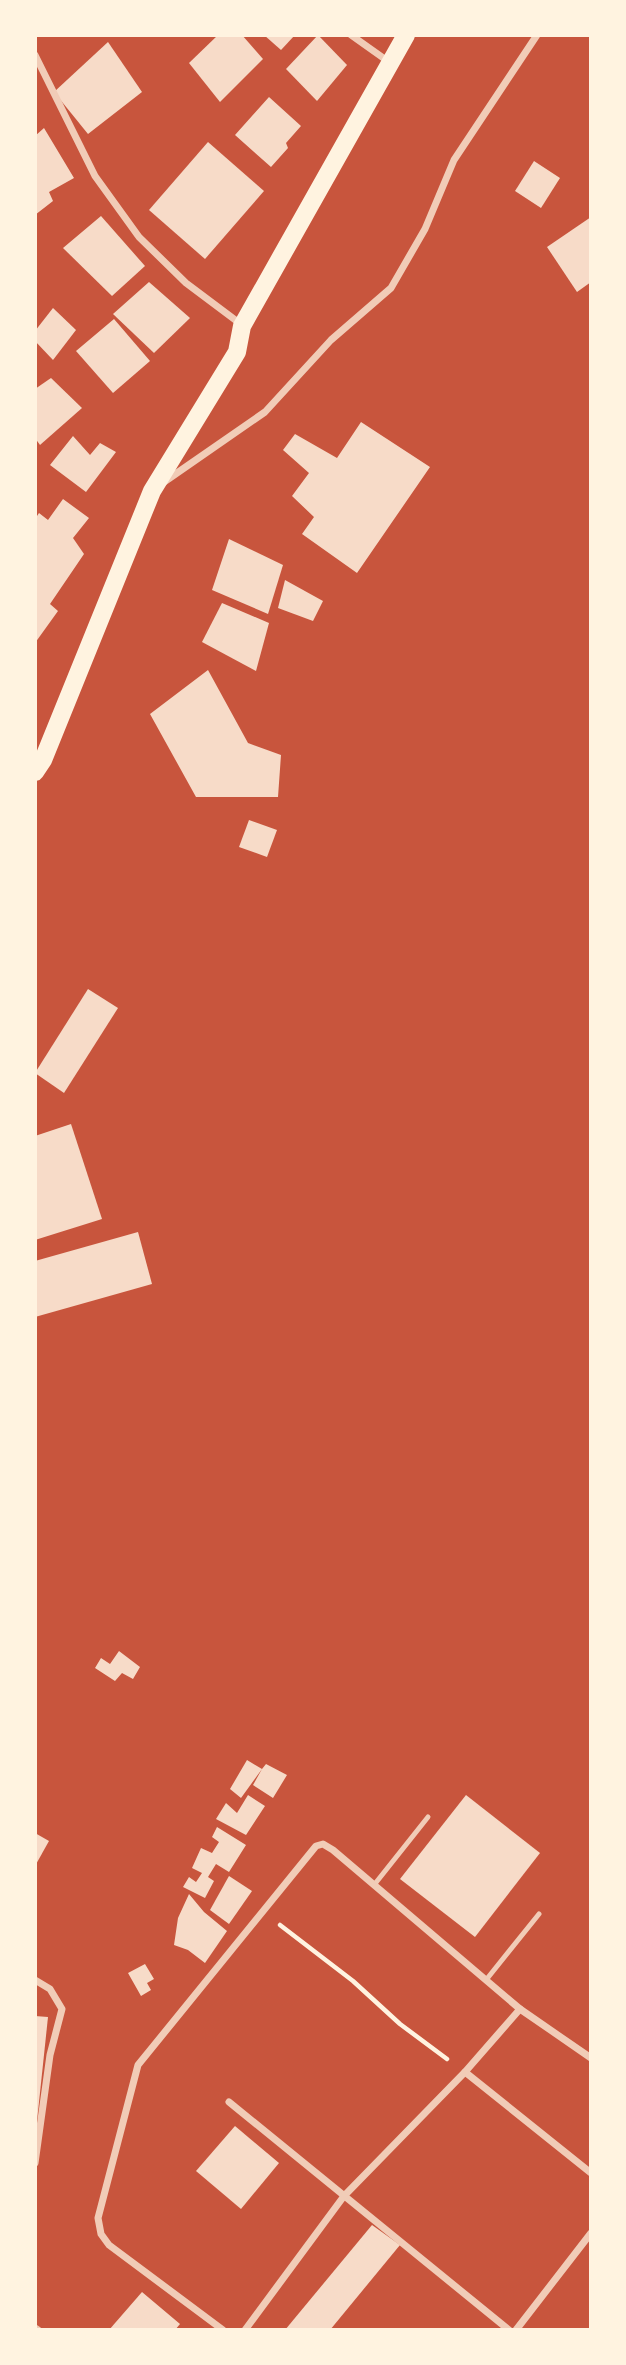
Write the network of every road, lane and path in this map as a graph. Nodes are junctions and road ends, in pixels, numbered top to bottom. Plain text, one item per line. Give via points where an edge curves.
1 (351, 35) edge
2 (407, 35) edge
3 (537, 35) edge
4 (35, 55) edge
5 (390, 62) junction
6 (242, 326) junction
7 (152, 491) junction
8 (35, 772) edge
9 (428, 1817) dead end
10 (374, 1885) junction
11 (262, 1911) junction
12 (539, 1913) dead end
13 (35, 1980) edge
14 (486, 1980) junction
15 (520, 2009) junction
16 (591, 2058) edge
17 (465, 2072) junction
18 (229, 2102) dead end
19 (36, 2151) edge
20 (35, 2163) edge
21 (591, 2173) edge
22 (344, 2196) junction
23 (591, 2234) edge
24 (223, 2330) edge
25 (245, 2330) edge
26 (509, 2330) edge
27 (516, 2330) edge

1 - 5 street
2 - 5 main road
3 - 7 street via 454,160 425,229 391,288 331,340 265,412
4 - 6 street via 95,176 139,237 186,283
5 - 6 main road
6 - 7 main road via 237,352
7 - 8 main road
9 - 10 lane
10 - 11 street via 323,1844 316,1846
10 - 14 street
11 - 17 path
11 - 24 street via 138,2065 99,2218 101,2234 109,2245
12 - 14 lane
13 - 19 street via 50,1989 62,2009 50,2055
14 - 15 street
15 - 16 street
15 - 17 street
17 - 21 street
17 - 22 street
18 - 22 street
19 - 20 street
22 - 25 street
22 - 26 street
23 - 27 street

